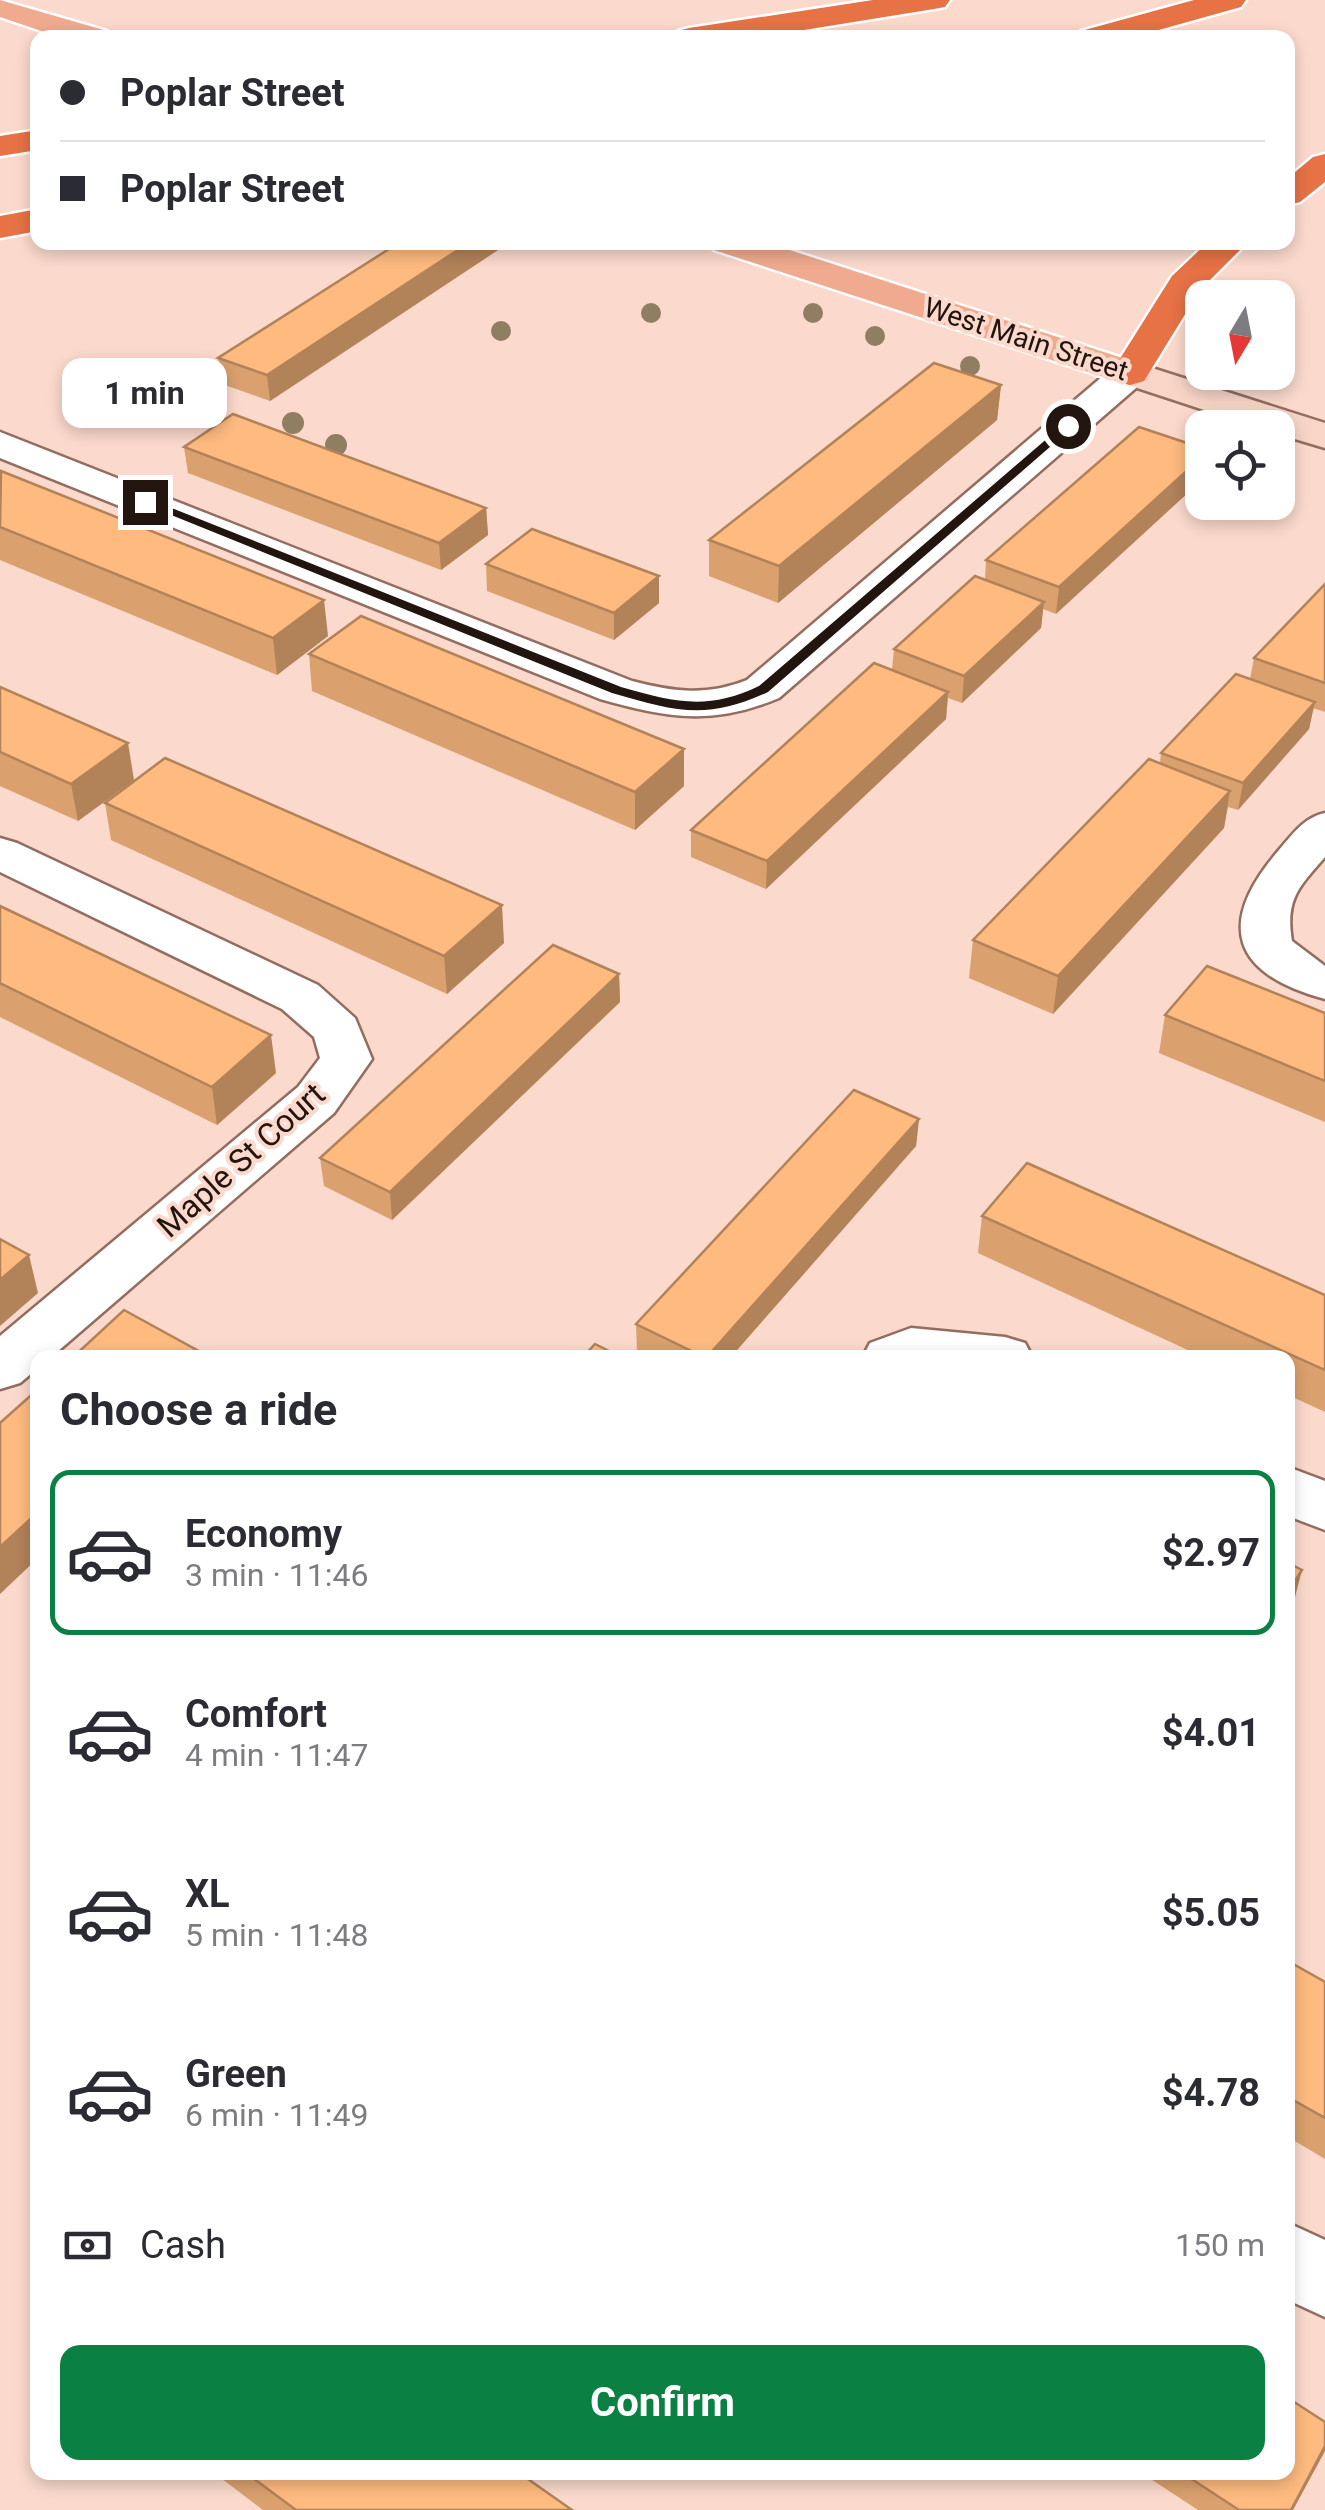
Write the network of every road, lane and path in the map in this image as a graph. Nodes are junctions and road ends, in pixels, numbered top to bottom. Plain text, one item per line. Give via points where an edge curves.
1 (934, 0) edge
2 (1230, 0) edge
3 (0, 6) edge
4 (72, 30) edge
5 (741, 30) edge
6 (1121, 30) edge
7 (24, 122) edge
8 (0, 146) edge
9 (1325, 164) edge
10 (1295, 189) edge
11 (30, 221) edge
12 (0, 226) edge
13 (753, 250) edge
14 (1221, 250) edge
15 (1130, 373) junction
16 (1325, 436) edge
17 (0, 444) edge
18 (1325, 827) edge
19 (0, 853) edge
20 (1325, 983) edge
21 (0, 1368) edge
22 (1295, 1493) edge
23 (1325, 1507) edge
24 (1295, 2263) edge
25 (1325, 2281) edge

1 - 5 highway
2 - 6 highway
3 - 4 main road
7 - 8 highway
9 - 10 highway
11 - 12 highway
13 - 15 main road, West Main Street
14 - 15 highway via 1185,284
15 - 16 main road, West Main Street
15 - 17 street via 763,689 730,704 674,707 616,690
18 - 20 street via 1281,878 1263,914 1268,946 1304,976
19 - 21 street, Maple St Court via 300,997 336,1030 346,1059 316,1100
22 - 23 street
24 - 25 street

